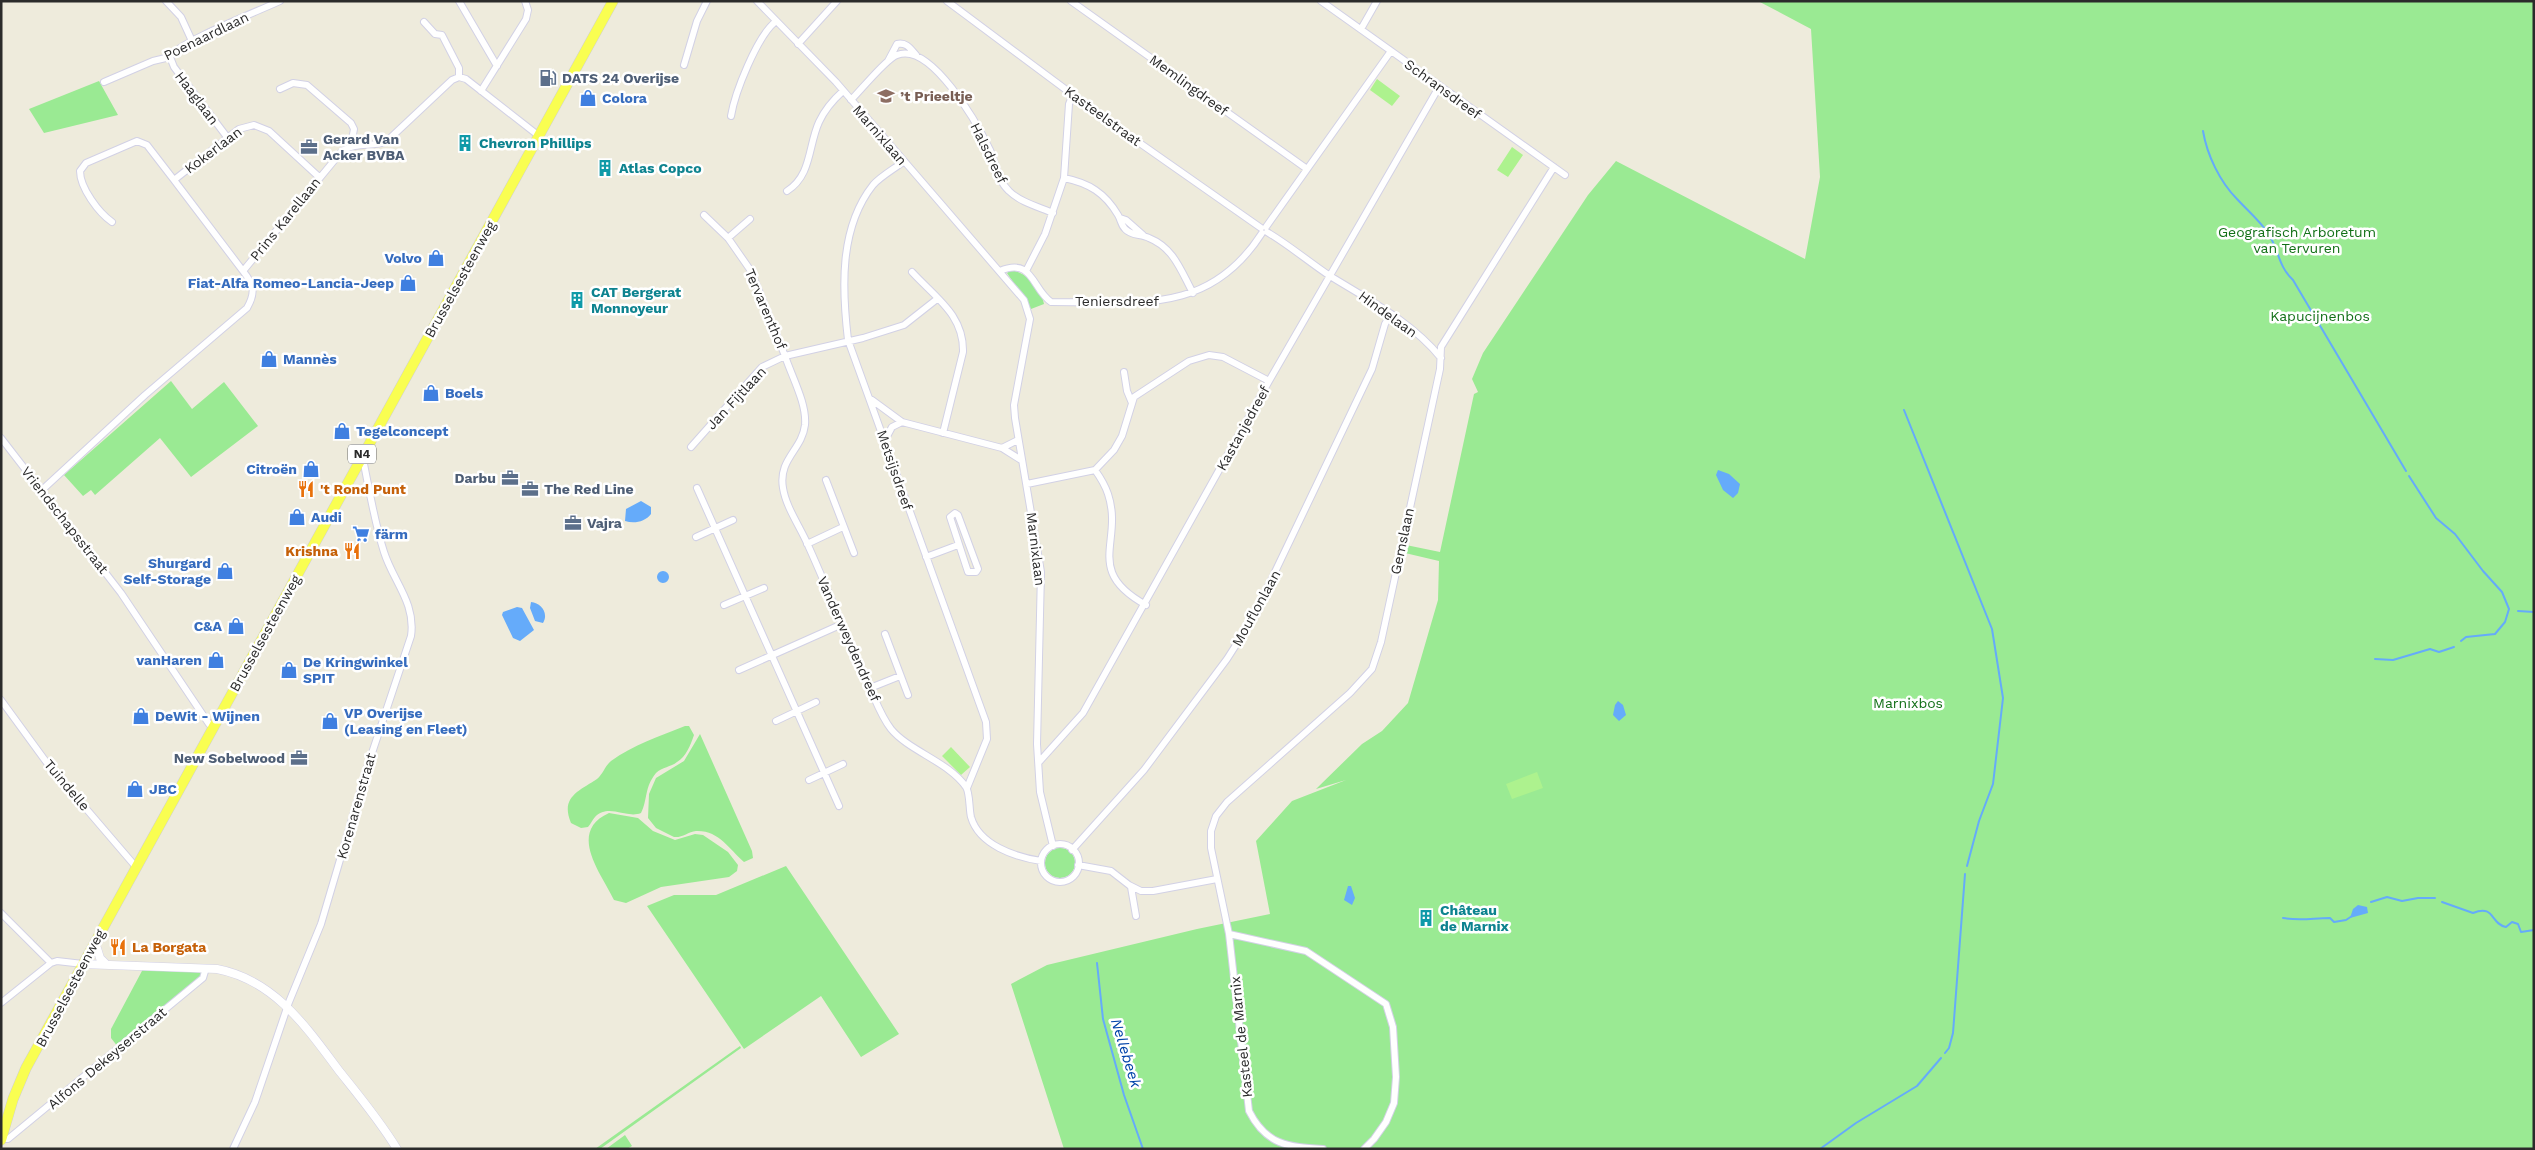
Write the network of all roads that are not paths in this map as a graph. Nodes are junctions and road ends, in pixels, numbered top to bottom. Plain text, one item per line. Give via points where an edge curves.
1 (166, 1) edge
2 (280, 1) edge
3 (459, 1) edge
4 (525, 1) edge
5 (613, 1) edge
6 (707, 1) edge
7 (756, 1) edge
8 (837, 1) edge
9 (947, 1) edge
10 (1071, 1) edge
11 (1321, 1) edge
12 (1377, 1) edge
13 (424, 22) dead end
14 (775, 22) junction
15 (1361, 29) junction
16 (192, 41) junction
17 (798, 44) junction
18 (1391, 51) junction
19 (917, 56) junction
20 (170, 57) junction
21 (888, 60) junction
22 (684, 65) dead end
23 (496, 66) junction
24 (459, 77) junction
25 (104, 82) dead end
26 (1439, 87) junction
27 (280, 89) dead end
28 (481, 91) junction
29 (843, 91) junction
30 (1072, 94) junction
31 (851, 100) junction
32 (731, 116) dead end
33 (539, 136) junction
34 (227, 137) junction
35 (351, 145) junction
36 (904, 162) junction
37 (1554, 167) junction
38 (1307, 169) junction
39 (1565, 175) dead end
40 (319, 177) junction
41 (1064, 178) junction
42 (174, 180) junction
43 (788, 191) dead end
44 (1053, 213) junction
45 (704, 215) dead end
46 (750, 219) dead end
47 (112, 222) dead end
48 (1264, 230) junction
49 (728, 238) junction
50 (243, 270) junction
51 (1000, 271) junction
52 (1026, 271) junction
53 (912, 272) dead end
54 (1330, 276) junction
55 (1192, 293) junction
56 (937, 299) junction
57 (1391, 314) junction
58 (848, 340) junction
59 (786, 356) junction
60 (1441, 358) junction
61 (1124, 372) dead end
62 (1268, 381) junction
63 (871, 400) junction
64 (1132, 403) junction
65 (902, 422) junction
66 (943, 433) junction
67 (1, 438) edge
68 (885, 440) junction
69 (1018, 440) junction
70 (691, 447) dead end
71 (1002, 448) junction
72 (359, 460) junction
73 (1022, 460) junction
74 (1095, 470) junction
75 (826, 480) dead end
76 (1027, 484) junction
77 (697, 488) dead end
78 (42, 490) junction
79 (733, 520) dead end
80 (843, 527) junction
81 (715, 529) junction
82 (696, 538) dead end
83 (807, 544) junction
84 (958, 545) junction
85 (854, 553) dead end
86 (926, 557) junction
87 (764, 588) dead end
88 (745, 596) junction
89 (1146, 604) junction
90 (724, 605) dead end
91 (840, 625) junction
92 (885, 634) dead end
93 (771, 656) junction
94 (739, 670) dead end
95 (900, 676) junction
96 (870, 688) junction
97 (908, 695) dead end
98 (1, 700) edge
99 (816, 702) dead end
100 (796, 711) junction
101 (776, 721) dead end
102 (213, 727) junction
103 (1039, 762) junction
104 (843, 764) dead end
105 (824, 773) junction
106 (809, 780) dead end
107 (966, 788) junction
108 (839, 806) dead end
109 (1053, 846) junction
110 (1072, 850) junction
111 (1041, 861) junction
112 (1078, 865) junction
113 (136, 867) junction
114 (1217, 879) junction
115 (1131, 887) junction
116 (1, 913) edge
117 (1136, 916) dead end
118 (1229, 934) junction
119 (95, 942) junction
120 (51, 963) junction
121 (83, 964) junction
122 (106, 964) junction
123 (206, 968) junction
124 (1, 1003) edge
125 (288, 1007) junction
126 (1, 1139) edge
127 (233, 1149) edge
128 (396, 1149) edge
129 (1323, 1149) edge
130 (1364, 1149) edge

1 - 16 street via 181,18
2 - 16 street, Poenaardlaan
3 - 23 street
4 - 23 street via 526,19
5 - 33 main road, Brusselsesteenweg / N4
6 - 22 street via 697,21
7 - 14 street, Marnixlaan
8 - 17 street
9 - 30 street, Kasteelstraat
10 - 38 street, Memlingdreef
11 - 15 street, Schransdreef
12 - 15 street
13 - 24 street via 435,34 442,35 459,68
14 - 17 street, Marnixlaan
14 - 32 street via 768,28 750,64 736,94
15 - 18 street, Schransdreef
16 - 20 street, Poenaardlaan via 172,51
17 - 29 street, Marnixlaan
18 - 26 street, Schransdreef
18 - 38 street, Teniersdreef
19 - 21 street via 906,53
19 - 21 street, Halsdreef via 901,43 897,44
19 - 44 street, Halsdreef via 956,93 977,125 1000,180 1009,192
20 - 25 street, Poenaardlaan
20 - 34 street, Haaglaan via 174,67
21 - 31 street, Halsdreef
23 - 28 street
24 - 28 street
24 - 35 street via 386,142 375,146
26 - 37 street, Schransdreef
26 - 54 street, Kastanjedreef
27 - 35 street via 293,83 307,85 351,122 354,129
28 - 33 street
29 - 31 street, Marnixlaan
29 - 43 street via 818,123 806,170 798,184
30 - 41 street
30 - 48 street, Kasteelstraat
31 - 36 street, Marnixlaan
33 - 72 main road, Brusselsesteenweg / N4
34 - 40 street, Kokerlaan via 244,126 264,128
34 - 42 street, Kokerlaan
35 - 40 street, Prins Karellaan
36 - 51 street, Marnixlaan
36 - 58 street, Metsijsdreef via 875,183 853,228 844,265
37 - 39 street, Schransdreef
37 - 60 street, Gemslaan via 1444,339
38 - 48 street, Teniersdreef
40 - 50 street, Prins Karellaan
41 - 44 street
41 - 55 street via 1101,192 1120,218 1167,248 1176,259
42 - 47 street via 147,146 137,141 86,163 80,171 82,182 103,216
42 - 50 street, Kokerlaan
44 - 52 street
45 - 49 street, Tervarenthof
46 - 49 street
48 - 54 street, Kasteelstraat
48 - 55 street, Teniersdreef via 1236,265
49 - 59 street, Tervarenthof via 751,270
50 - 78 street, Prins Karellaan via 254,289 247,308 145,395
51 - 52 street via 1008,268
51 - 69 street, Marnixlaan via 1024,300 1030,319 1014,405
52 - 55 street, Teniersdreef via 1037,283 1043,297 1051,302 1165,301
53 - 56 street
54 - 57 street, Hindelaan
54 - 62 street, Kastanjedreef
56 - 58 street via 904,325
56 - 66 street via 956,318 964,339
57 - 60 street, Hindelaan
57 - 110 street, Mouflonlaan via 1384,324 1372,369 1252,620 1144,770
58 - 59 street
58 - 63 street, Metsijsdreef
59 - 70 street, Jan Fijtlaan via 762,367
59 - 83 street, Vanderweydendreef via 805,415 798,444 783,468 782,486
60 - 114 street, Gemslaan via 1382,642 1372,669 1350,693 1227,802 1216,816 1211,839
61 - 64 street
62 - 64 street via 1237,363 1209,355 1189,360 1134,397
62 - 89 street, Kastanjedreef
63 - 65 street
63 - 68 street, Metsijsdreef
64 - 74 street via 1122,436
65 - 66 street
65 - 68 street via 892,427
66 - 71 street
67 - 78 street, Vriendschapsstraat
68 - 86 street, Metsijsdreef
69 - 71 street
69 - 73 street, Marnixlaan
71 - 73 street
72 - 102 main road, Brusselsesteenweg / N4
72 - 125 street, Korenarenstraat via 364,464 383,552 409,606 412,630 328,902
73 - 76 street, Marnixlaan
74 - 76 street
74 - 89 street via 1108,495 1108,556 1112,573 1117,584
75 - 80 street
76 - 103 street, Marnixlaan via 1041,572
77 - 81 street
78 - 102 street, Vriendschapsstraat via 121,593
79 - 81 street
80 - 83 street
80 - 85 street
81 - 82 street
81 - 88 street
83 - 91 street, Vanderweydendreef
84 - 84 street via 968,572 976,572 978,569 955,513 950,517
84 - 86 street
86 - 107 street, Metsijsdreef via 988,731
87 - 88 street
88 - 90 street
88 - 93 street
89 - 103 street, Kastanjedreef via 1084,713
91 - 93 street
91 - 96 street, Vanderweydendreef
92 - 95 street
93 - 94 street
93 - 100 street
95 - 96 street
95 - 97 street
96 - 107 street, Vanderweydendreef via 892,730 934,759
98 - 113 street, Tuindelle via 47,763
99 - 100 street
100 - 101 street
100 - 105 street
102 - 113 main road, Brusselsesteenweg / N4
103 - 109 street, Marnixlaan via 1040,792
104 - 105 street
105 - 106 street
105 - 108 street
107 - 111 street via 972,820 982,836 1005,851
109 - 110 street via 1062,845
109 - 111 street via 1044,853
110 - 112 street
111 - 112 street via 1046,876 1057,882 1071,878
112 - 115 street via 1104,868
113 - 119 main road, Brusselsesteenweg / N4
114 - 115 street via 1146,891
114 - 118 street, Kasteel de Marnix
115 - 117 street
116 - 120 street
118 - 129 street, Kasteel de Marnix via 1249,1111 1257,1127 1272,1140 1294,1147
118 - 130 street via 1306,951 1386,1004 1393,1027 1394,1103 1386,1122
119 - 121 main road, Brusselsesteenweg / N4
119 - 122 street via 100,958
120 - 121 street
120 - 124 street
121 - 122 street
121 - 126 main road, Brusselsesteenweg / N4 via 26,1068
122 - 123 street
123 - 125 street via 245,977
123 - 126 street, Alfons Dekeyserstraat via 203,978 16,1133 8,1139
125 - 127 street, Korenarenstraat via 255,1102
125 - 128 street via 374,1115

